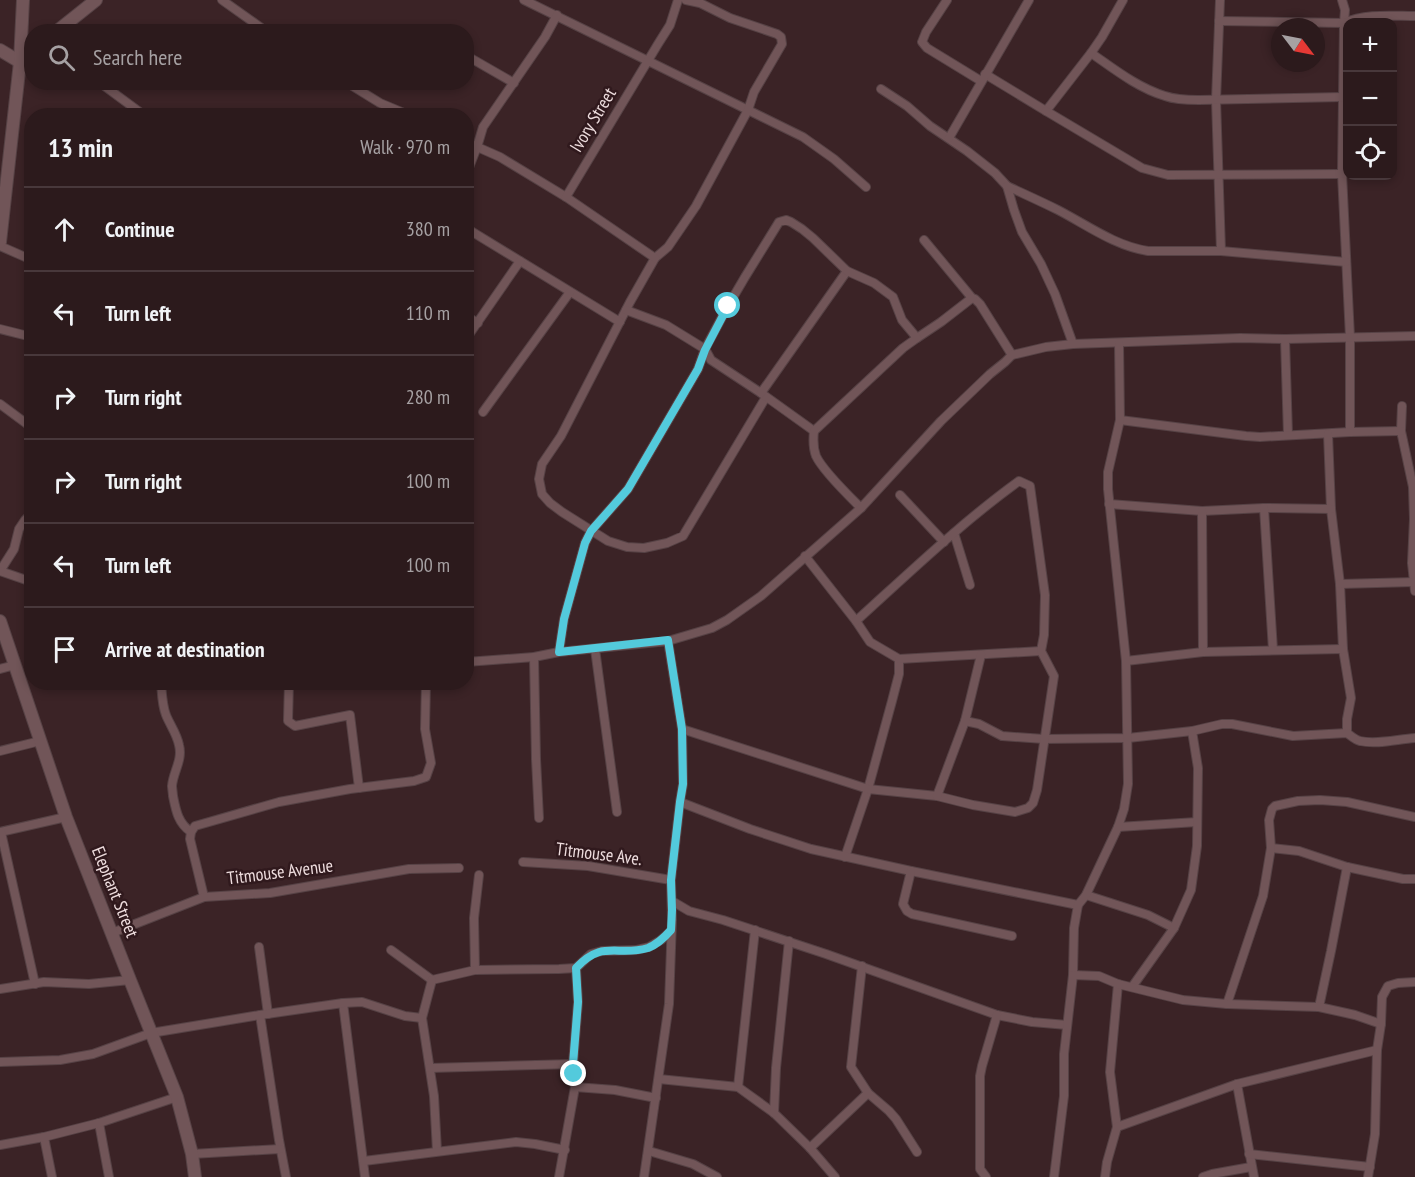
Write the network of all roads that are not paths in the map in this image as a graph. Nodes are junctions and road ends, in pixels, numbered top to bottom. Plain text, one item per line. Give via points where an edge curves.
1 (23, 0) edge
2 (96, 0) edge
3 (222, 0) edge
4 (524, 0) edge
5 (678, 0) edge
6 (686, 0) edge
7 (947, 0) edge
8 (1029, 0) edge
9 (1123, 0) edge
10 (1220, 0) edge
11 (1342, 0) edge
12 (557, 15) junction
13 (1415, 16) edge
14 (1344, 18) edge
15 (1365, 18) edge
16 (1218, 21) junction
17 (1343, 23) edge
18 (66, 24) edge
19 (256, 24) edge
20 (0, 50) edge
21 (1091, 53) junction
22 (24, 59) edge
23 (474, 60) edge
24 (649, 60) junction
25 (20, 62) junction
26 (983, 78) junction
27 (514, 83) junction
28 (881, 89) dead end
29 (110, 90) edge
30 (359, 90) edge
31 (1343, 97) joint
32 (1216, 100) junction
33 (134, 108) edge
34 (392, 108) edge
35 (748, 110) junction
36 (1046, 111) junction
37 (949, 138) junction
38 (474, 146) edge
39 (477, 147) junction
40 (474, 155) edge
41 (1217, 174) junction
42 (1342, 174) junction
43 (1007, 186) junction
44 (866, 187) dead end
45 (566, 197) junction
46 (474, 233) edge
47 (924, 240) dead end
48 (0, 244) edge
49 (1221, 251) junction
50 (24, 256) edge
51 (655, 258) junction
52 (520, 261) junction
53 (1346, 262) junction
54 (847, 271) junction
55 (570, 292) junction
56 (972, 298) junction
57 (626, 310) junction
58 (474, 321) edge
59 (620, 322) junction
60 (478, 323) junction
61 (474, 328) edge
62 (0, 329) edge
63 (24, 335) edge
64 (1415, 336) edge
65 (1350, 337) junction
66 (917, 338) junction
67 (1285, 339) junction
68 (1119, 343) junction
69 (1073, 344) junction
70 (705, 350) junction
71 (1012, 355) junction
72 (763, 395) junction
73 (0, 404) edge
74 (1402, 406) dead end
75 (483, 411) dead end
76 (1120, 420) junction
77 (24, 422) edge
78 (814, 431) junction
79 (1401, 431) junction
80 (1350, 432) junction
81 (1328, 434) junction
82 (1288, 435) junction
83 (900, 495) dead end
84 (1109, 504) junction
85 (861, 508) junction
86 (1264, 508) junction
87 (1331, 509) junction
88 (1202, 511) junction
89 (24, 522) edge
90 (591, 531) junction
91 (954, 533) junction
92 (944, 542) junction
93 (805, 556) junction
94 (1414, 563) edge
95 (0, 571) edge
96 (24, 579) edge
97 (1340, 584) junction
98 (970, 585) dead end
99 (1414, 586) edge
100 (0, 621) edge
101 (856, 621) junction
102 (668, 640) junction
103 (595, 648) junction
104 (1343, 649) junction
105 (1273, 650) junction
106 (1041, 651) junction
107 (559, 652) junction
108 (1203, 652) junction
109 (981, 655) junction
110 (534, 657) junction
111 (899, 659) junction
112 (474, 661) edge
113 (1126, 661) junction
114 (15, 665) junction
115 (0, 669) edge
116 (162, 690) edge
117 (289, 690) edge
118 (426, 690) edge
119 (965, 722) junction
120 (682, 729) junction
121 (1192, 731) junction
122 (1347, 733) junction
123 (1128, 738) junction
124 (1415, 738) edge
125 (1044, 739) junction
126 (40, 741) junction
127 (0, 751) edge
128 (359, 788) junction
129 (868, 789) junction
130 (937, 796) junction
131 (680, 802) junction
132 (616, 812) dead end
133 (66, 817) junction
134 (1415, 817) edge
135 (540, 818) dead end
136 (1197, 822) junction
137 (1118, 827) junction
138 (0, 832) edge
139 (191, 832) junction
140 (1272, 849) junction
141 (845, 858) junction
142 (523, 862) dead end
143 (1347, 867) junction
144 (459, 868) dead end
145 (911, 871) junction
146 (479, 875) dead end
147 (1415, 879) edge
148 (671, 880) junction
149 (1086, 895) junction
150 (204, 897) junction
151 (672, 901) junction
152 (1078, 905) junction
153 (688, 911) junction
154 (672, 920) junction
155 (1174, 928) junction
156 (671, 930) junction
157 (755, 930) junction
158 (112, 933) junction
159 (1012, 936) dead end
160 (789, 941) junction
161 (259, 946) dead end
162 (392, 950) dead end
163 (861, 966) junction
164 (576, 968) junction
165 (475, 970) junction
166 (1074, 975) junction
167 (130, 980) junction
168 (432, 980) junction
169 (1415, 982) edge
170 (35, 984) junction
171 (1118, 984) junction
172 (1132, 987) junction
173 (0, 989) edge
174 (343, 1004) junction
175 (1227, 1004) junction
176 (1319, 1007) junction
177 (264, 1014) junction
178 (997, 1015) junction
179 (422, 1018) junction
180 (1381, 1024) junction
181 (1067, 1025) junction
182 (151, 1033) junction
183 (1377, 1050) junction
184 (0, 1062) edge
185 (573, 1064) junction
186 (430, 1068) junction
187 (659, 1079) junction
188 (1237, 1084) junction
189 (575, 1087) junction
190 (738, 1087) junction
191 (868, 1093) junction
192 (177, 1097) junction
193 (656, 1098) junction
194 (774, 1113) junction
195 (99, 1123) junction
196 (1116, 1126) junction
197 (44, 1137) junction
198 (0, 1145) edge
199 (810, 1148) junction
200 (280, 1149) junction
201 (565, 1150) junction
202 (649, 1150) junction
203 (437, 1151) junction
204 (917, 1152) dead end
205 (192, 1154) junction
206 (1249, 1154) junction
207 (364, 1161) junction
208 (1251, 1167) junction
209 (1370, 1167) junction
210 (52, 1177) edge
211 (109, 1177) edge
212 (195, 1177) edge
213 (286, 1177) edge
214 (366, 1177) edge
215 (559, 1177) edge
216 (644, 1177) edge
217 (717, 1177) edge
218 (835, 1177) edge
219 (987, 1177) edge
220 (1054, 1177) edge
221 (1105, 1177) edge
222 (1203, 1177) edge
223 (1254, 1177) edge
224 (1368, 1177) edge

1 - 25 main road
2 - 18 main road
3 - 19 street
4 - 12 street
5 - 24 street, Ivory Street via 670,25
6 - 35 street via 782,37
7 - 26 street via 922,42
8 - 26 street
9 - 21 street
10 - 16 street
11 - 14 street
12 - 24 street
12 - 27 street
13 - 15 street
16 - 17 street
16 - 32 street
20 - 25 main road
21 - 32 street via 1131,80 1166,96
21 - 36 street
22 - 25 main road
23 - 27 street
24 - 35 street
24 - 45 street, Ivory Street
25 - 48 main road
26 - 36 street
26 - 37 street
27 - 39 street via 483,127
28 - 37 street
29 - 33 street
30 - 34 street
31 - 32 street
31 - 42 street
32 - 41 street
35 - 44 street via 812,142
35 - 51 street via 696,207 668,247
36 - 41 street via 1142,168 1168,175
37 - 43 street
38 - 39 street
39 - 40 street
39 - 45 street
41 - 42 street
41 - 49 street
42 - 53 street
43 - 49 street via 1138,250
43 - 69 street via 1022,232 1055,294
45 - 51 street
46 - 52 street
47 - 56 street
48 - 50 street
49 - 53 street
51 - 57 street
52 - 55 street
52 - 60 street
53 - 65 street
54 - 66 street via 893,297 902,320
54 - 70 street via 802,229 786,220 779,222
54 - 72 street
55 - 59 street
55 - 75 street
56 - 66 street
56 - 71 street via 980,304
57 - 59 street
57 - 70 street via 666,325
58 - 60 street
59 - 90 street via 561,436 542,464 539,479 542,494 550,503
60 - 61 street
62 - 63 street
64 - 65 street
65 - 67 street
65 - 80 street
66 - 78 street
67 - 68 street
67 - 82 street
68 - 69 street
68 - 76 street
69 - 71 street
70 - 72 street via 711,360
70 - 90 street via 698,369 628,489
71 - 85 street via 941,421
72 - 78 street
72 - 90 street via 683,536 644,548 627,548
73 - 77 street
74 - 79 street
76 - 82 street via 1246,436
76 - 84 street via 1108,472
78 - 85 street via 815,454 822,466
79 - 80 street
79 - 94 street via 1413,487
80 - 81 street
81 - 82 street
81 - 87 street
83 - 92 street
84 - 88 street
84 - 113 street
85 - 93 street
86 - 87 street
86 - 88 street
86 - 105 street
87 - 97 street
88 - 108 street
89 - 95 street
90 - 107 street via 574,581
91 - 92 street
91 - 98 street
91 - 106 street via 1019,481 1030,486 1045,595
92 - 101 street
93 - 101 street
93 - 102 street via 761,596 727,620
94 - 99 street
95 - 96 street
97 - 99 street
97 - 104 street
100 - 114 main road, Elephant Street
101 - 111 street via 870,642
102 - 103 street
102 - 120 street
103 - 107 street
103 - 132 street
104 - 105 street
104 - 122 street via 1351,698
105 - 108 street
106 - 109 street
106 - 125 street via 1054,676
107 - 110 street
108 - 113 street
109 - 111 street
109 - 119 street
110 - 112 street
110 - 135 street
111 - 129 street via 899,674
113 - 123 street
114 - 115 street
114 - 126 main road, Elephant Street
116 - 139 street via 166,716 180,747 172,787 175,808 184,827
117 - 128 street via 288,721 295,726 350,715
118 - 128 street via 425,729 431,763 426,777
119 - 125 street via 979,724 1002,736
119 - 130 street
120 - 129 street
120 - 131 street
121 - 122 street via 1232,724 1293,736
121 - 123 street
121 - 136 street via 1198,768
122 - 124 street via 1360,741
123 - 125 street
123 - 137 street via 1128,784
125 - 130 street via 1037,790 1028,808 1015,812
126 - 127 street
126 - 133 main road, Elephant Street
128 - 139 street via 279,802 195,826
129 - 130 street
129 - 141 street
131 - 141 street via 750,829
131 - 148 street
133 - 138 street
133 - 158 main road, Elephant Street
134 - 140 street via 1347,802 1304,800 1275,806 1269,820
136 - 137 street
136 - 155 street via 1191,890
137 - 149 street
138 - 170 street
139 - 150 street
140 - 143 street via 1299,851
140 - 175 street via 1263,896
141 - 145 street
142 - 148 street, Titmouse Ave. via 588,866
143 - 147 street
143 - 176 street
144 - 150 street, Titmouse Avenue via 409,869 270,893
145 - 152 street
145 - 159 street via 903,903 907,911
146 - 165 street via 474,918
148 - 151 street
149 - 152 street
149 - 155 street via 1148,915
150 - 158 street, Titmouse Avenue
151 - 153 street
151 - 154 street
152 - 166 street
153 - 154 street
153 - 157 street
154 - 156 street
155 - 172 street
156 - 164 street via 648,947 591,954
156 - 187 street via 669,1004
157 - 160 street
157 - 190 street
158 - 167 main road, Elephant Street
160 - 163 street
160 - 194 street
161 - 177 street
162 - 168 street
163 - 178 street
163 - 191 street via 851,1066
164 - 165 street
164 - 185 street via 578,1002
165 - 168 street
166 - 171 street via 1099,976
166 - 181 street
167 - 170 street
167 - 182 main road, Elephant Street
168 - 179 street
169 - 180 street via 1388,986 1382,996
170 - 173 street
171 - 172 street
171 - 196 street via 1110,1072
172 - 175 street via 1183,1000
174 - 177 street
174 - 179 street via 362,1002
174 - 207 street
175 - 176 street
176 - 180 street
177 - 182 street
177 - 200 street
178 - 181 street
178 - 219 street via 980,1076 980,1169
179 - 186 street
180 - 183 street
181 - 220 street via 1064,1096
182 - 184 street via 93,1054
182 - 192 main road, Elephant Street
183 - 188 street
183 - 209 street via 1375,1134
185 - 186 street
185 - 189 street
186 - 203 street
187 - 190 street
187 - 193 street
188 - 196 street
188 - 206 street
189 - 193 street
189 - 201 street
190 - 194 street
191 - 199 street
191 - 204 street via 889,1111
192 - 195 street
192 - 205 main road, Elephant Street
193 - 202 street
194 - 199 street
195 - 197 street
195 - 211 street
196 - 221 street
197 - 198 street
197 - 210 street
199 - 218 street
200 - 205 street
200 - 213 street
201 - 203 street via 516,1142
201 - 215 street
202 - 216 street
202 - 217 street via 693,1164
203 - 207 street
205 - 212 main road, Elephant Street
206 - 208 street
206 - 209 street
207 - 214 street
208 - 222 street
208 - 223 street
209 - 224 street

